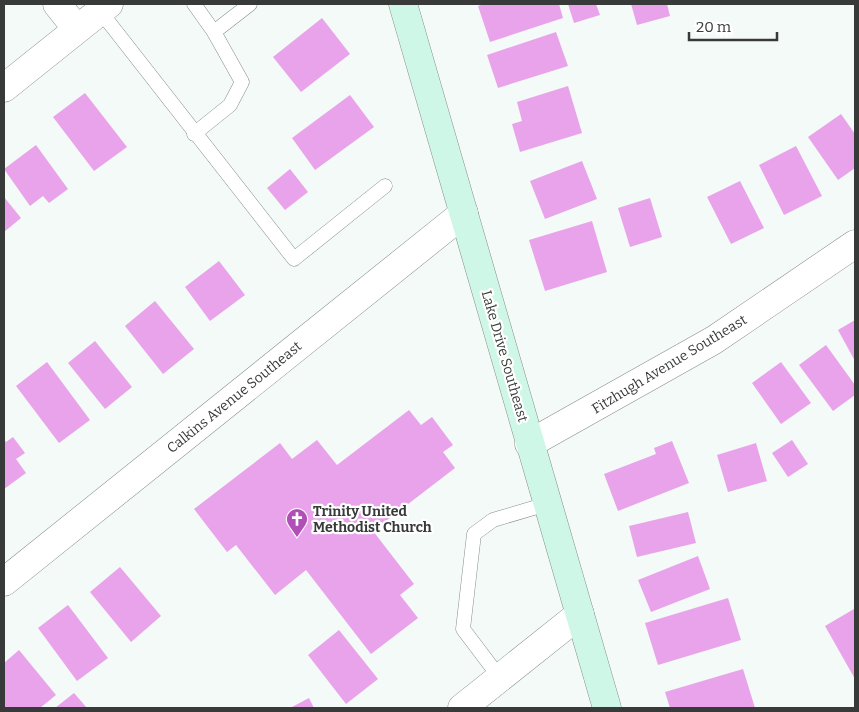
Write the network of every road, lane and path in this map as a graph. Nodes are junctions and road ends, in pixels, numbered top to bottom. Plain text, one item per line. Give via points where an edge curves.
1 (57, 4) edge
2 (194, 4) edge
3 (250, 4) edge
4 (403, 4) edge
5 (104, 7) edge
6 (77, 29) junction
7 (214, 32) junction
8 (4, 88) edge
9 (194, 134) junction
10 (385, 186) dead end
11 (464, 212) junction
12 (855, 244) edge
13 (529, 444) junction
14 (547, 504) junction
15 (4, 582) edge
16 (580, 614) junction
17 (500, 678) junction
18 (462, 708) edge
19 (607, 708) edge

1 - 6 street
2 - 7 lane
3 - 7 lane
4 - 11 main road, Lake Drive Southeast
5 - 6 street
5 - 9 lane
6 - 8 street
7 - 9 lane via 242,82 230,105
9 - 10 lane via 294,259
11 - 13 main road, Lake Drive Southeast
11 - 15 street, Calkins Avenue Southeast
12 - 13 street, Fitzhugh Avenue Southeast via 714,340
13 - 14 main road, Lake Drive Southeast
14 - 16 main road, Lake Drive Southeast
14 - 17 lane via 493,520 474,534 463,629
16 - 17 street
16 - 19 main road, Lake Drive Southeast
17 - 18 street

